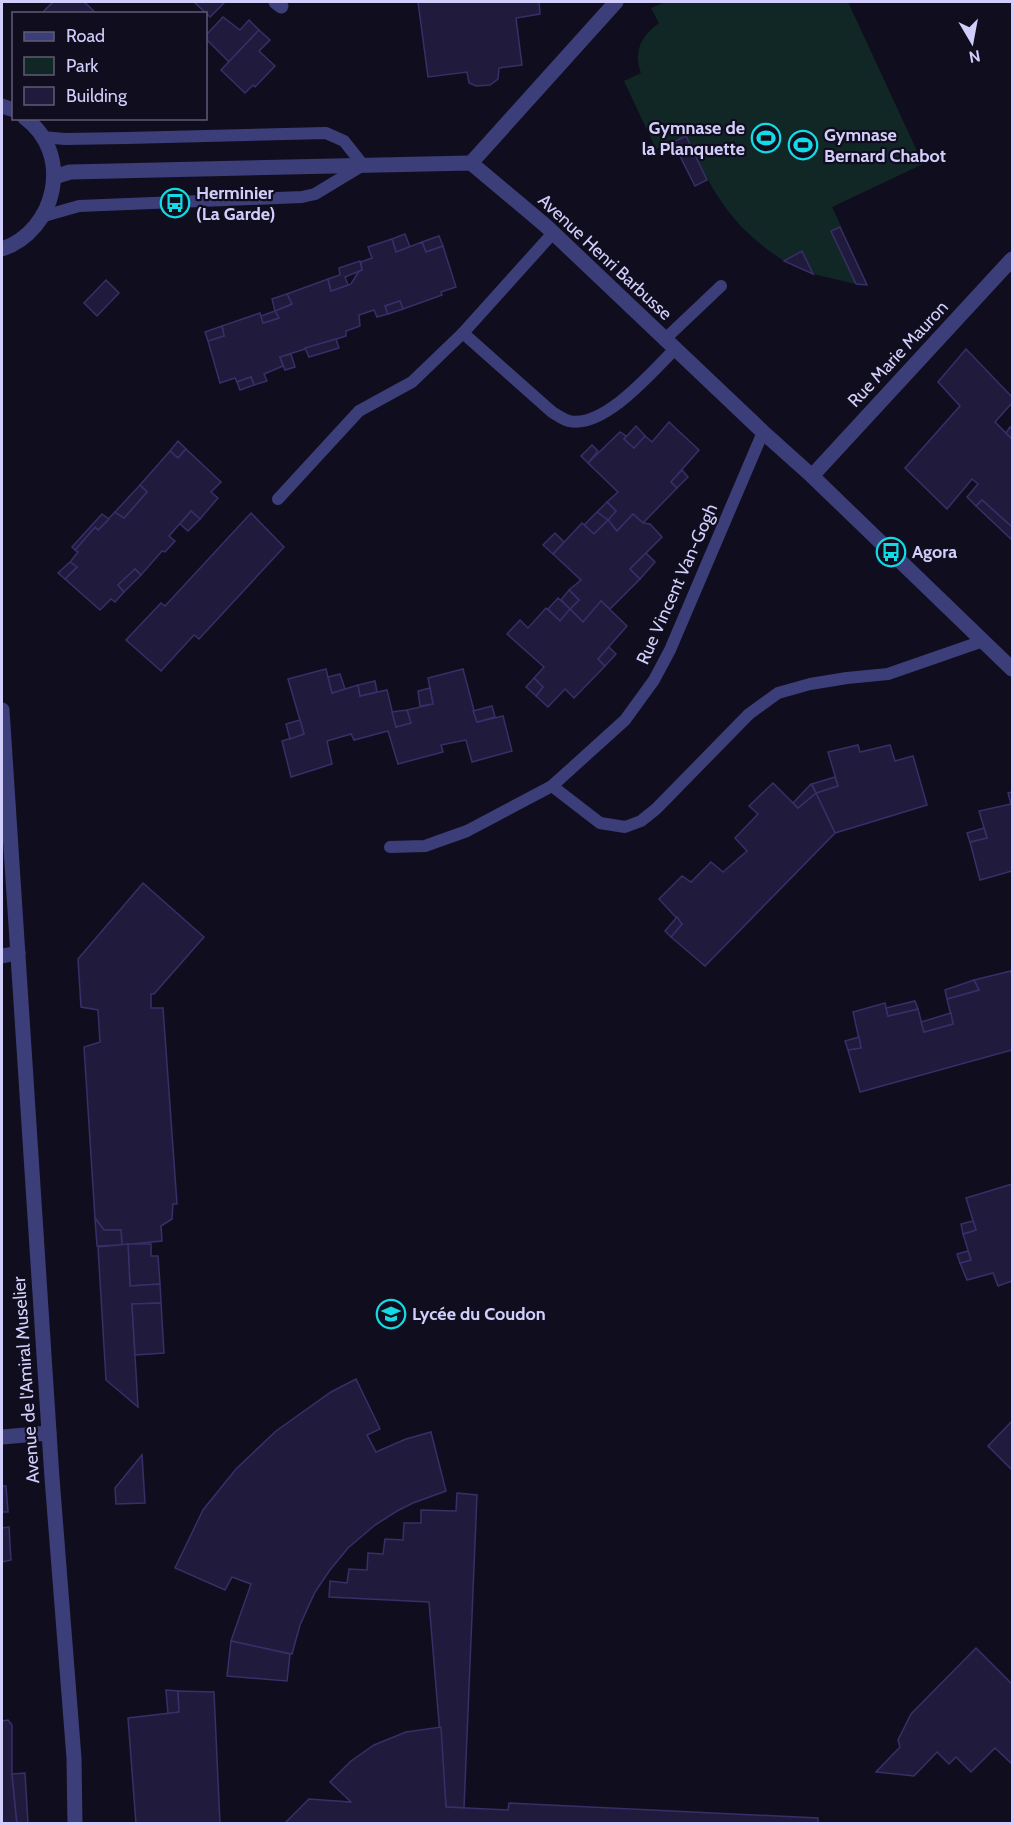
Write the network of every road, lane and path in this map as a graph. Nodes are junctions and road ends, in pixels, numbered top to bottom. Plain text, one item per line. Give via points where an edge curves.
1 (616, 2) edge
2 (27, 120) edge
3 (42, 137) junction
4 (471, 163) junction
5 (363, 165) junction
6 (54, 177) junction
7 (44, 216) junction
8 (553, 233) junction
9 (2, 249) edge
10 (1012, 259) edge
11 (721, 286) dead end
12 (463, 333) junction
13 (670, 344) junction
14 (763, 432) junction
15 (812, 476) junction
16 (278, 499) dead end
17 (983, 641) junction
18 (1012, 669) edge
19 (2, 711) edge
20 (552, 786) junction
21 (390, 847) dead end
22 (18, 953) junction
23 (2, 956) edge
24 (49, 1433) junction
25 (2, 1437) edge
26 (74, 1758) junction
27 (75, 1824) edge
28 (86, 1824) edge

1 - 4 street
2 - 3 street
3 - 5 lane via 326,133 344,141
3 - 6 street via 51,155
4 - 5 street
4 - 8 street, Avenue Henri Barbusse
5 - 6 street via 70,172
5 - 7 lane via 315,194 302,197 79,206
6 - 7 street via 52,197
7 - 9 street via 30,233
8 - 12 lane
8 - 13 street, Avenue Henri Barbusse
10 - 15 street, Rue Marie Mauron
11 - 13 lane
12 - 13 lane via 552,412 570,421 596,418 624,400
12 - 16 lane via 412,382 359,411
13 - 14 street, Avenue Henri Barbusse
14 - 15 street, Avenue Henri Barbusse
14 - 20 lane, Rue Vincent Van-Gogh via 654,680 625,720
15 - 17 street, Avenue Henri Barbusse
17 - 18 street, Avenue Henri Barbusse
17 - 20 lane via 888,674 778,693 749,714 656,809 625,827 600,823
19 - 22 street, Avenue de l'Amiral Muselier
20 - 21 lane, Rue Vincent Van-Gogh via 467,831 425,846
22 - 23 street
22 - 24 street, Avenue de l'Amiral Muselier
24 - 25 street
24 - 26 street, Avenue de l'Amiral Muselier
26 - 27 street, Avenue de l'Amiral Muselier
26 - 28 street, Avenue de l'Amiral Muselier

